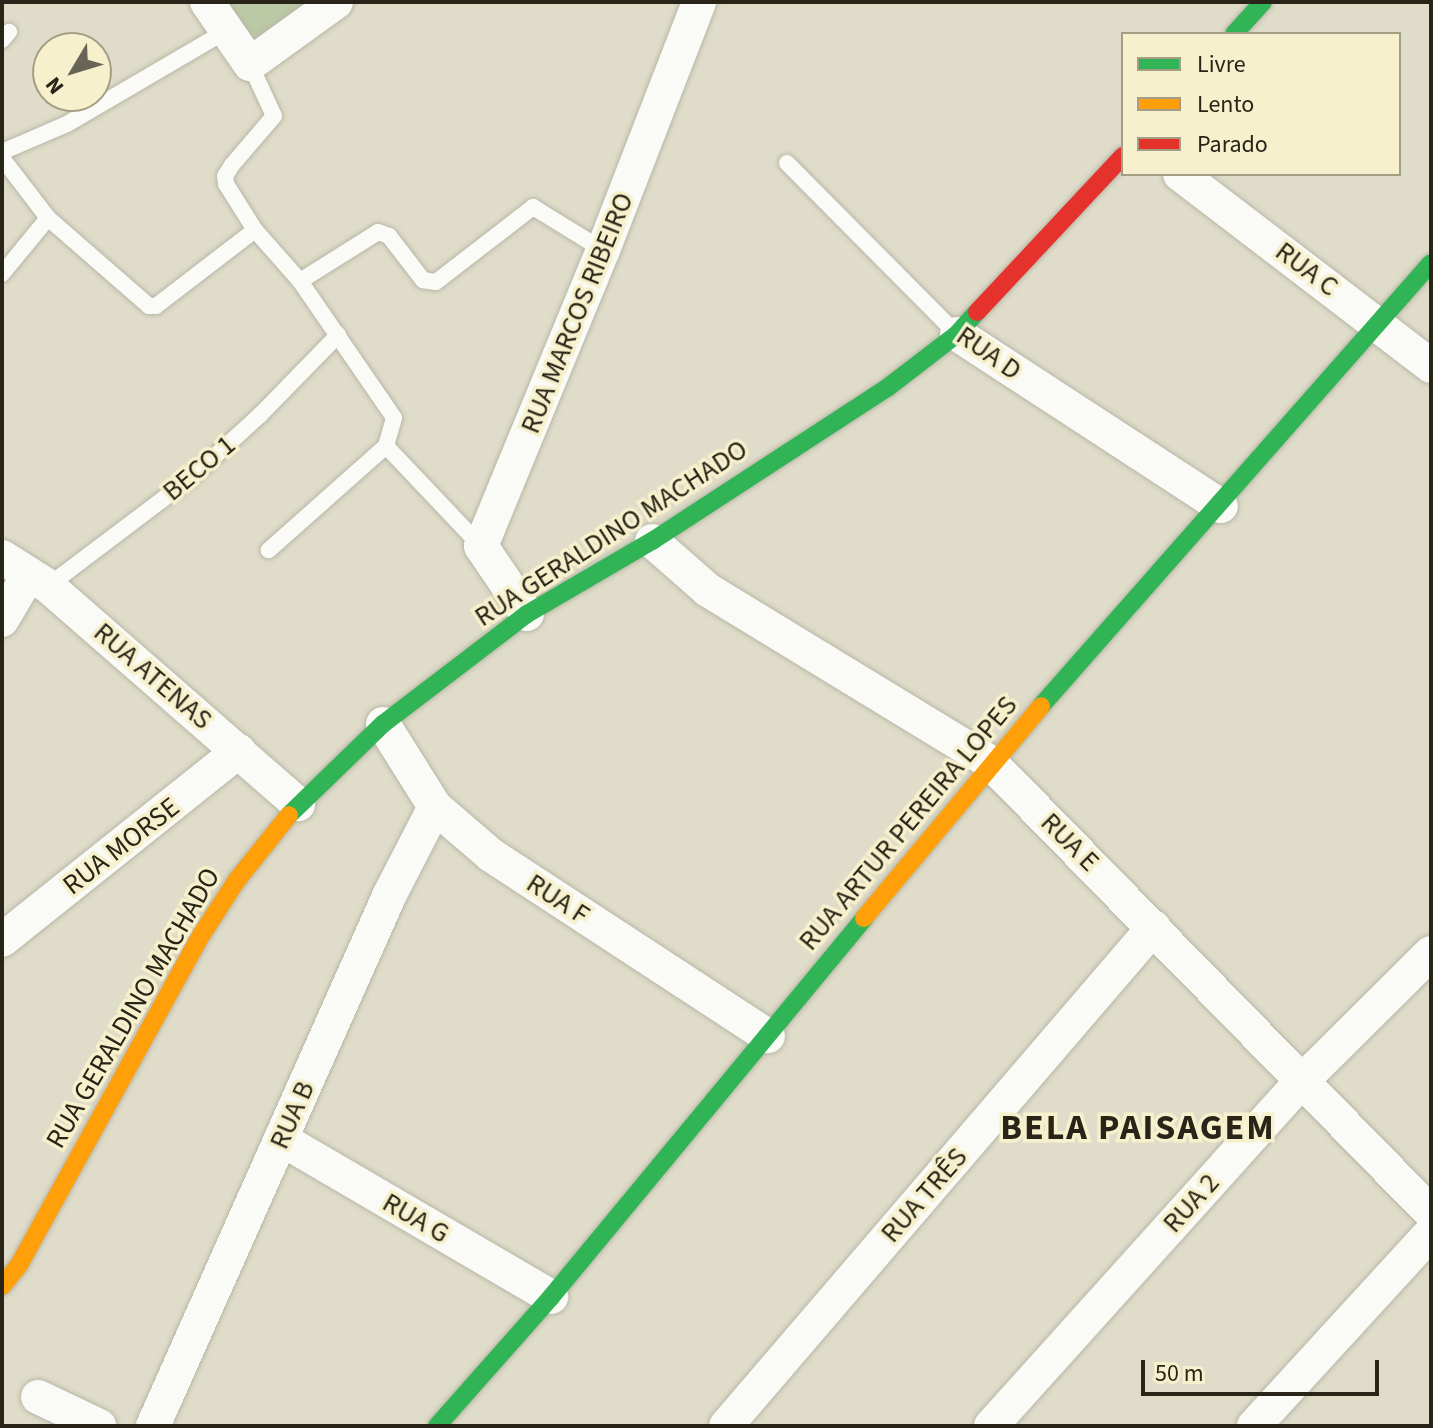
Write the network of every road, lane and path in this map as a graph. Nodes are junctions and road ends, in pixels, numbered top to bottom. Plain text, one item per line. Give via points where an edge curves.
1 (207, 2) edge
2 (336, 2) edge
3 (699, 2) edge
4 (1263, 2) edge
5 (226, 31) junction
6 (1236, 32) edge
7 (250, 64) junction
8 (2, 152) edge
9 (2, 158) edge
10 (1121, 158) edge
11 (787, 163) dead end
12 (1183, 176) edge
13 (48, 218) junction
14 (255, 230) junction
15 (603, 250) junction
16 (1431, 263) edge
17 (2, 274) edge
18 (300, 281) junction
19 (1379, 324) junction
20 (957, 334) junction
21 (338, 335) junction
22 (1431, 366) edge
23 (386, 446) junction
24 (1221, 506) junction
25 (652, 541) junction
26 (481, 546) junction
27 (269, 550) dead end
28 (27, 573) edge
29 (527, 614) junction
30 (2, 620) edge
31 (383, 724) junction
32 (239, 751) junction
33 (991, 763) junction
34 (298, 804) junction
35 (435, 807) junction
36 (1154, 927) junction
37 (2, 940) edge
38 (1431, 953) edge
39 (768, 1036) junction
40 (1303, 1080) junction
41 (281, 1139) junction
42 (1431, 1213) edge
43 (1431, 1233) edge
44 (2, 1286) edge
45 (551, 1297) junction
46 (38, 1397) dead end
47 (89, 1424) edge
48 (153, 1426) edge
49 (437, 1426) edge
50 (726, 1426) edge
51 (991, 1426) edge
52 (1254, 1426) edge

1 - 5 street
2 - 7 street
3 - 15 street, RUA MARCOS RIBEIRO
4 - 6 street
5 - 7 street
5 - 8 lane via 67,124
7 - 14 lane via 274,116 225,176
9 - 13 lane
10 - 20 street, RUA GERALDINO MACHADO
11 - 20 lane, RUA D
12 - 19 street, RUA C
13 - 14 lane via 149,306 156,306
13 - 17 lane
14 - 18 lane
15 - 18 lane via 533,207 436,282 423,280 389,236 378,232
15 - 26 street, RUA MARCOS RIBEIRO
16 - 19 street, RUA ARTUR PEREIRA LOPES
18 - 21 lane
19 - 22 street, RUA C
19 - 24 street, RUA ARTUR PEREIRA LOPES
20 - 24 street, RUA D
20 - 25 street, RUA GERALDINO MACHADO via 887,388
21 - 23 lane via 394,418
21 - 28 lane, BECO 1 via 191,478
23 - 26 lane
23 - 27 lane
24 - 33 street, RUA ARTUR PEREIRA LOPES
25 - 29 street, RUA GERALDINO MACHADO
25 - 33 street, RUA E via 708,590
26 - 29 street
28 - 30 street
28 - 32 street, RUA ATENAS
29 - 31 street, RUA GERALDINO MACHADO
31 - 34 street, RUA GERALDINO MACHADO
31 - 35 street, RUA F
32 - 34 street, RUA ATENAS
32 - 37 street, RUA MORSE
33 - 36 street, RUA E
33 - 39 street, RUA ARTUR PEREIRA LOPES
34 - 44 street, RUA GERALDINO MACHADO via 202,934 19,1265
35 - 39 street, RUA F via 491,855
35 - 41 street, RUA B via 390,894
36 - 40 street, RUA E
36 - 50 street, RUA TRÊS
38 - 40 street, RUA 2
39 - 45 street, RUA ARTUR PEREIRA LOPES
40 - 42 street, RUA E
40 - 51 street, RUA 2
41 - 45 street, RUA G
41 - 48 street, RUA B
43 - 52 street
45 - 49 street, RUA ARTUR PEREIRA LOPES
46 - 47 street

